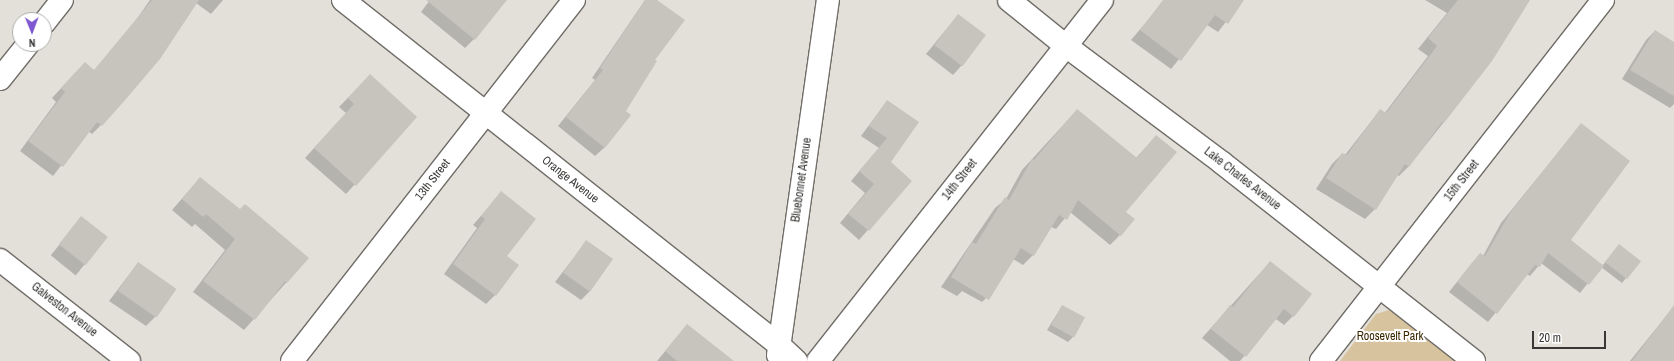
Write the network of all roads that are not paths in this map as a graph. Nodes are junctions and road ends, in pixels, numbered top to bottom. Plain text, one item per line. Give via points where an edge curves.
1 (62, 0) edge
2 (343, 0) edge
3 (574, 0) edge
4 (828, 0) edge
5 (1009, 0) edge
6 (1102, 0) edge
7 (1603, 0) edge
8 (52, 13) edge
9 (1066, 46) junction
10 (22, 52) edge
11 (0, 79) edge
12 (486, 113) junction
13 (0, 260) edge
14 (1379, 286) junction
15 (778, 352) edge
16 (128, 361) edge
17 (292, 361) edge
18 (796, 361) edge
19 (818, 361) edge
20 (1321, 361) edge
21 (1474, 361) edge

1 - 8 street
2 - 12 street, Orange Avenue
3 - 12 street, 13th Street
4 - 15 street, Bluebonnet Avenue
5 - 9 street, Lake Charles Avenue
6 - 9 street, 14th Street
7 - 14 street, 15th Street
9 - 14 street, Lake Charles Avenue via 1221,162
9 - 19 street, 14th Street
10 - 11 street
12 - 15 street, Orange Avenue
12 - 17 street, 13th Street
13 - 16 street, Galveston Avenue
14 - 20 street, 15th Street
14 - 21 street, Lake Charles Avenue
15 - 18 street, Orange Avenue

